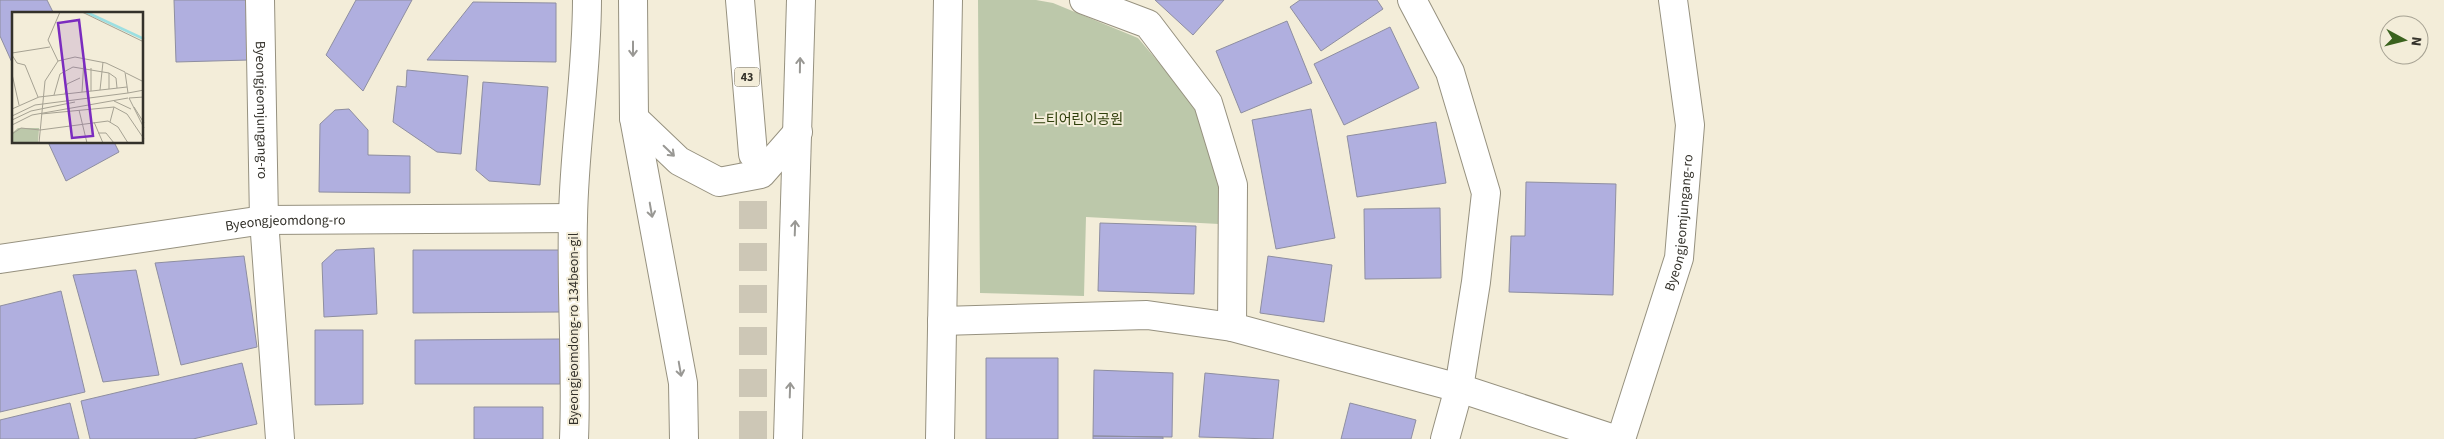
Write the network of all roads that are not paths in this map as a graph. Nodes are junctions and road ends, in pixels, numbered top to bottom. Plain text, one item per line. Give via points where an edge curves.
1 (260, 0) edge
2 (587, 0) edge
3 (633, 0) edge
4 (740, 0) edge
5 (757, 0) edge
6 (801, 0) edge
7 (948, 0) edge
8 (1084, 0) edge
9 (1412, 0) edge
10 (1673, 0) edge
11 (634, 118) junction
12 (798, 132) junction
13 (573, 218) junction
14 (264, 220) junction
15 (0, 259) edge
16 (942, 321) junction
17 (1232, 327) junction
18 (1459, 388) junction
19 (280, 439) edge
20 (574, 439) edge
21 (684, 439) edge
22 (788, 439) edge
23 (940, 439) edge
24 (1445, 439) edge
25 (1614, 439) edge
26 (1621, 439) edge

1 - 14 main road, Byeongjeomjungang-ro
2 - 13 main road via 587,49
3 -> 11 main road
4 - 5 main road, 43 via 753,154
12 -> 6 main road
7 - 16 main road
8 - 17 main road via 1148,24 1208,103 1233,185
9 - 18 main road via 1450,72 1486,193
10 - 26 main road, Byeongjeomjungang-ro via 1690,125 1680,258
11 -> 12 main road via 679,161 718,182 761,174
11 -> 21 main road via 683,383
22 -> 12 main road
13 - 14 main road, Byeongjeomdong-ro
13 - 20 main road, Byeongjeomdong-ro 134beon-gil
14 - 15 main road, Byeongjeomdong-ro
14 - 19 main road, Byeongjeomjungang-ro
16 - 17 main road via 1147,315
16 - 23 main road
17 - 18 main road
18 - 24 main road
18 - 25 main road

